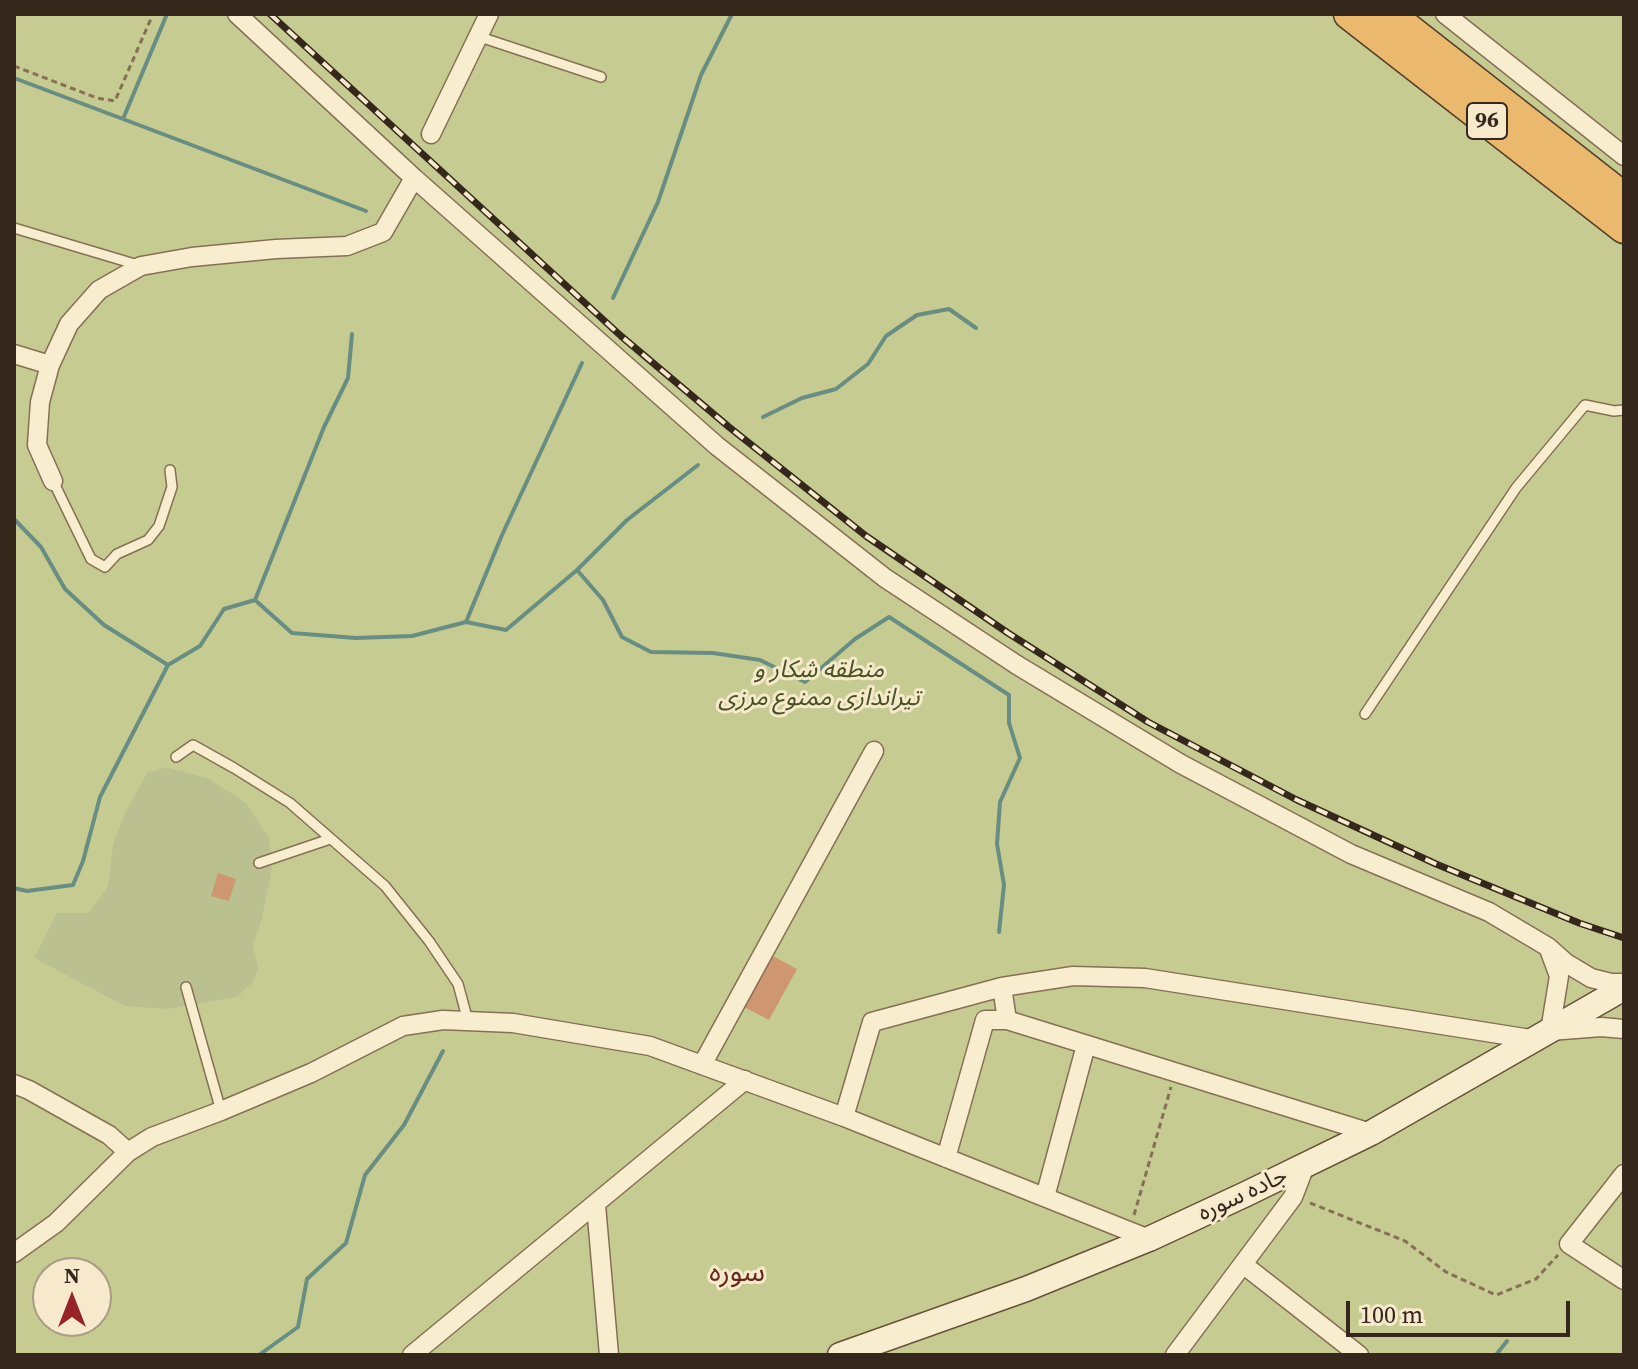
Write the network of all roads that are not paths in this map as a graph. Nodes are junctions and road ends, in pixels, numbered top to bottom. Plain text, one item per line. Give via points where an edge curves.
1 (237, 14) edge
2 (489, 14) edge
3 (1349, 14) edge
4 (1389, 14) edge
5 (1445, 14) edge
6 (477, 36) junction
7 (601, 77) dead end
8 (431, 134) dead end
9 (1624, 156) edge
10 (414, 178) junction
11 (1624, 198) edge
12 (14, 228) edge
13 (1624, 228) edge
14 (141, 266) junction
15 (14, 354) edge
16 (50, 365) junction
17 (1624, 410) edge
18 (170, 470) dead end
19 (53, 481) joint
20 (1365, 714) dead end
21 (874, 751) dead end
22 (176, 757) dead end
23 (330, 839) junction
24 (259, 863) dead end
25 (1548, 947) junction
26 (1624, 985) edge
27 (186, 987) dead end
28 (1002, 987) junction
29 (1007, 1020) junction
30 (468, 1021) junction
31 (1624, 1029) edge
32 (1543, 1035) junction
33 (1086, 1045) junction
34 (702, 1065) junction
35 (745, 1080) junction
36 (14, 1084) edge
37 (221, 1111) junction
38 (844, 1117) junction
39 (1371, 1133) junction
40 (128, 1152) junction
41 (946, 1158) junction
42 (1305, 1166) junction
43 (1622, 1181) edge
44 (1045, 1197) junction
45 (596, 1205) junction
46 (1139, 1234) junction
47 (14, 1253) edge
48 (1244, 1265) junction
49 (1624, 1280) edge
50 (412, 1355) edge
51 (609, 1355) edge
52 (840, 1355) edge
53 (1175, 1355) edge
54 (1359, 1355) edge

1 - 10 street
2 - 6 street
3 - 13 highway, 96
4 - 11 highway, 96
5 - 9 street, 96
6 - 7 lane
6 - 8 street
10 - 14 street via 383,232 347,246
10 - 25 street via 717,446 885,578 1181,764 1351,854 1489,912
12 - 14 lane
14 - 16 street via 99,290 69,324
15 - 16 street
16 - 19 street via 37,445
17 - 20 lane via 1585,405 1516,488
18 - 19 lane via 172,487 159,526 148,540 117,554 105,567 91,559
21 - 34 street
22 - 23 lane via 193,745 290,803
23 - 24 lane
23 - 30 lane via 385,886 429,941 458,984
25 - 26 street via 1591,978
25 - 32 street via 1559,976
26 - 32 main road, جاده سوره
27 - 37 lane
28 - 29 street
28 - 32 street via 1073,976 1145,978
28 - 38 street via 872,1022
29 - 33 street
29 - 41 street via 985,1020
30 - 34 street via 513,1023 650,1046
30 - 37 street via 403,1026
31 - 32 street
32 - 39 main road, جاده سوره
33 - 39 street
33 - 44 street
34 - 35 street
35 - 38 street
35 - 45 street
36 - 40 street via 109,1135
37 - 40 street via 152,1137
38 - 41 street
39 - 42 main road, جاده سوره
40 - 47 street via 56,1223
41 - 44 street
42 - 46 main road, جاده سوره
42 - 48 street via 1293,1197
43 - 49 street via 1569,1244
44 - 46 street
45 - 50 street
45 - 51 street
46 - 52 main road, جاده سوره via 1026,1289
48 - 53 street
48 - 54 street

